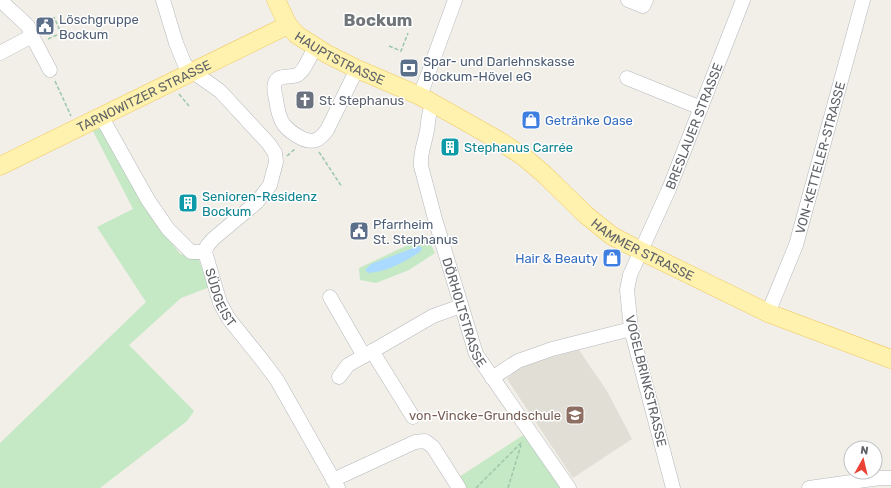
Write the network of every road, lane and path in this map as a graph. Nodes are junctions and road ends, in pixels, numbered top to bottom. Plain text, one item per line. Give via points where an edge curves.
1 (0, 0) edge
2 (163, 0) edge
3 (276, 0) edge
4 (455, 0) edge
5 (628, 0) edge
6 (646, 0) edge
7 (743, 0) edge
8 (863, 0) edge
9 (54, 17) dead end
10 (288, 25) junction
11 (408, 33) dead end
12 (32, 36) junction
13 (47, 39) dead end
14 (389, 46) dead end
15 (315, 47) junction
16 (0, 53) edge
17 (357, 69) junction
18 (50, 70) joint
19 (192, 72) junction
20 (627, 78) dead end
21 (178, 93) dead end
22 (426, 100) junction
23 (189, 106) dead end
24 (701, 108) junction
25 (101, 116) junction
26 (77, 128) junction
27 (310, 140) junction
28 (276, 162) junction
29 (0, 166) edge
30 (342, 187) dead end
31 (641, 251) junction
32 (205, 252) junction
33 (330, 297) dead end
34 (461, 306) junction
35 (768, 312) junction
36 (631, 329) junction
37 (368, 353) junction
38 (891, 359) edge
39 (339, 378) dead end
40 (492, 378) junction
41 (413, 417) dead end
42 (526, 437) junction
43 (891, 478) edge
44 (335, 484) edge
45 (459, 488) edge
46 (476, 488) edge
47 (508, 488) edge
48 (570, 488) edge
49 (673, 488) edge
50 (809, 488) edge

1 - 12 street via 28,26
2 - 19 street via 176,43 185,64
3 - 10 main road, HAUPTSTRASSE
4 - 22 street, DÖRHOLTSTRASSE
5 - 6 street via 643,6
7 - 24 street, BRESLAUER STRASSE
8 - 35 street, VON-KETTELER-STRASSE via 796,245
9 - 13 path via 61,33
10 - 15 main road, HAUPTSTRASSE via 297,35
10 - 19 main road, TARNOWITZER STRASSE
11 - 14 path via 401,51
12 - 16 street
12 - 18 street
15 - 17 main road, HAUPTSTRASSE
15 - 27 street via 302,72 278,79 274,88 283,124 293,134
17 - 22 main road, HAUPTSTRASSE
17 - 27 street via 327,130 322,137
18 - 26 path
19 - 25 main road, TARNOWITZER STRASSE
19 - 28 street via 220,91 238,109 269,144 275,153
20 - 24 street
21 - 23 path
22 - 31 main road, HAMMER STRASSE via 520,154 603,230
22 - 34 street, DÖRHOLTSTRASSE via 429,111 420,158 421,166
24 - 31 street, BRESLAUER STRASSE
25 - 26 main road, TARNOWITZER STRASSE
25 - 32 street, SÜDGEIST via 148,200 168,229 191,252
26 - 29 main road, TARNOWITZER STRASSE
27 - 28 path
27 - 30 path
28 - 32 street via 270,185 257,202 213,239
31 - 35 main road, HAMMER STRASSE
31 - 36 street, VOGELBRINKSTRASSE via 630,275 627,290
32 - 44 street, SÜDGEIST via 220,303 229,319 277,380
33 - 37 street
34 - 37 street via 433,316
34 - 40 street, DÖRHOLTSTRASSE via 476,354
35 - 38 main road, HAMMER STRASSE
36 - 40 street, DÖRHOLTSTRASSE via 518,360
36 - 49 street, VOGELBRINKSTRASSE
37 - 39 street via 348,365
37 - 41 street
40 - 42 street, DÖRHOLTSTRASSE
42 - 46 path
42 - 47 path
42 - 48 street, DÖRHOLTSTRASSE
43 - 50 street
44 - 45 street via 415,442 425,441 433,447

